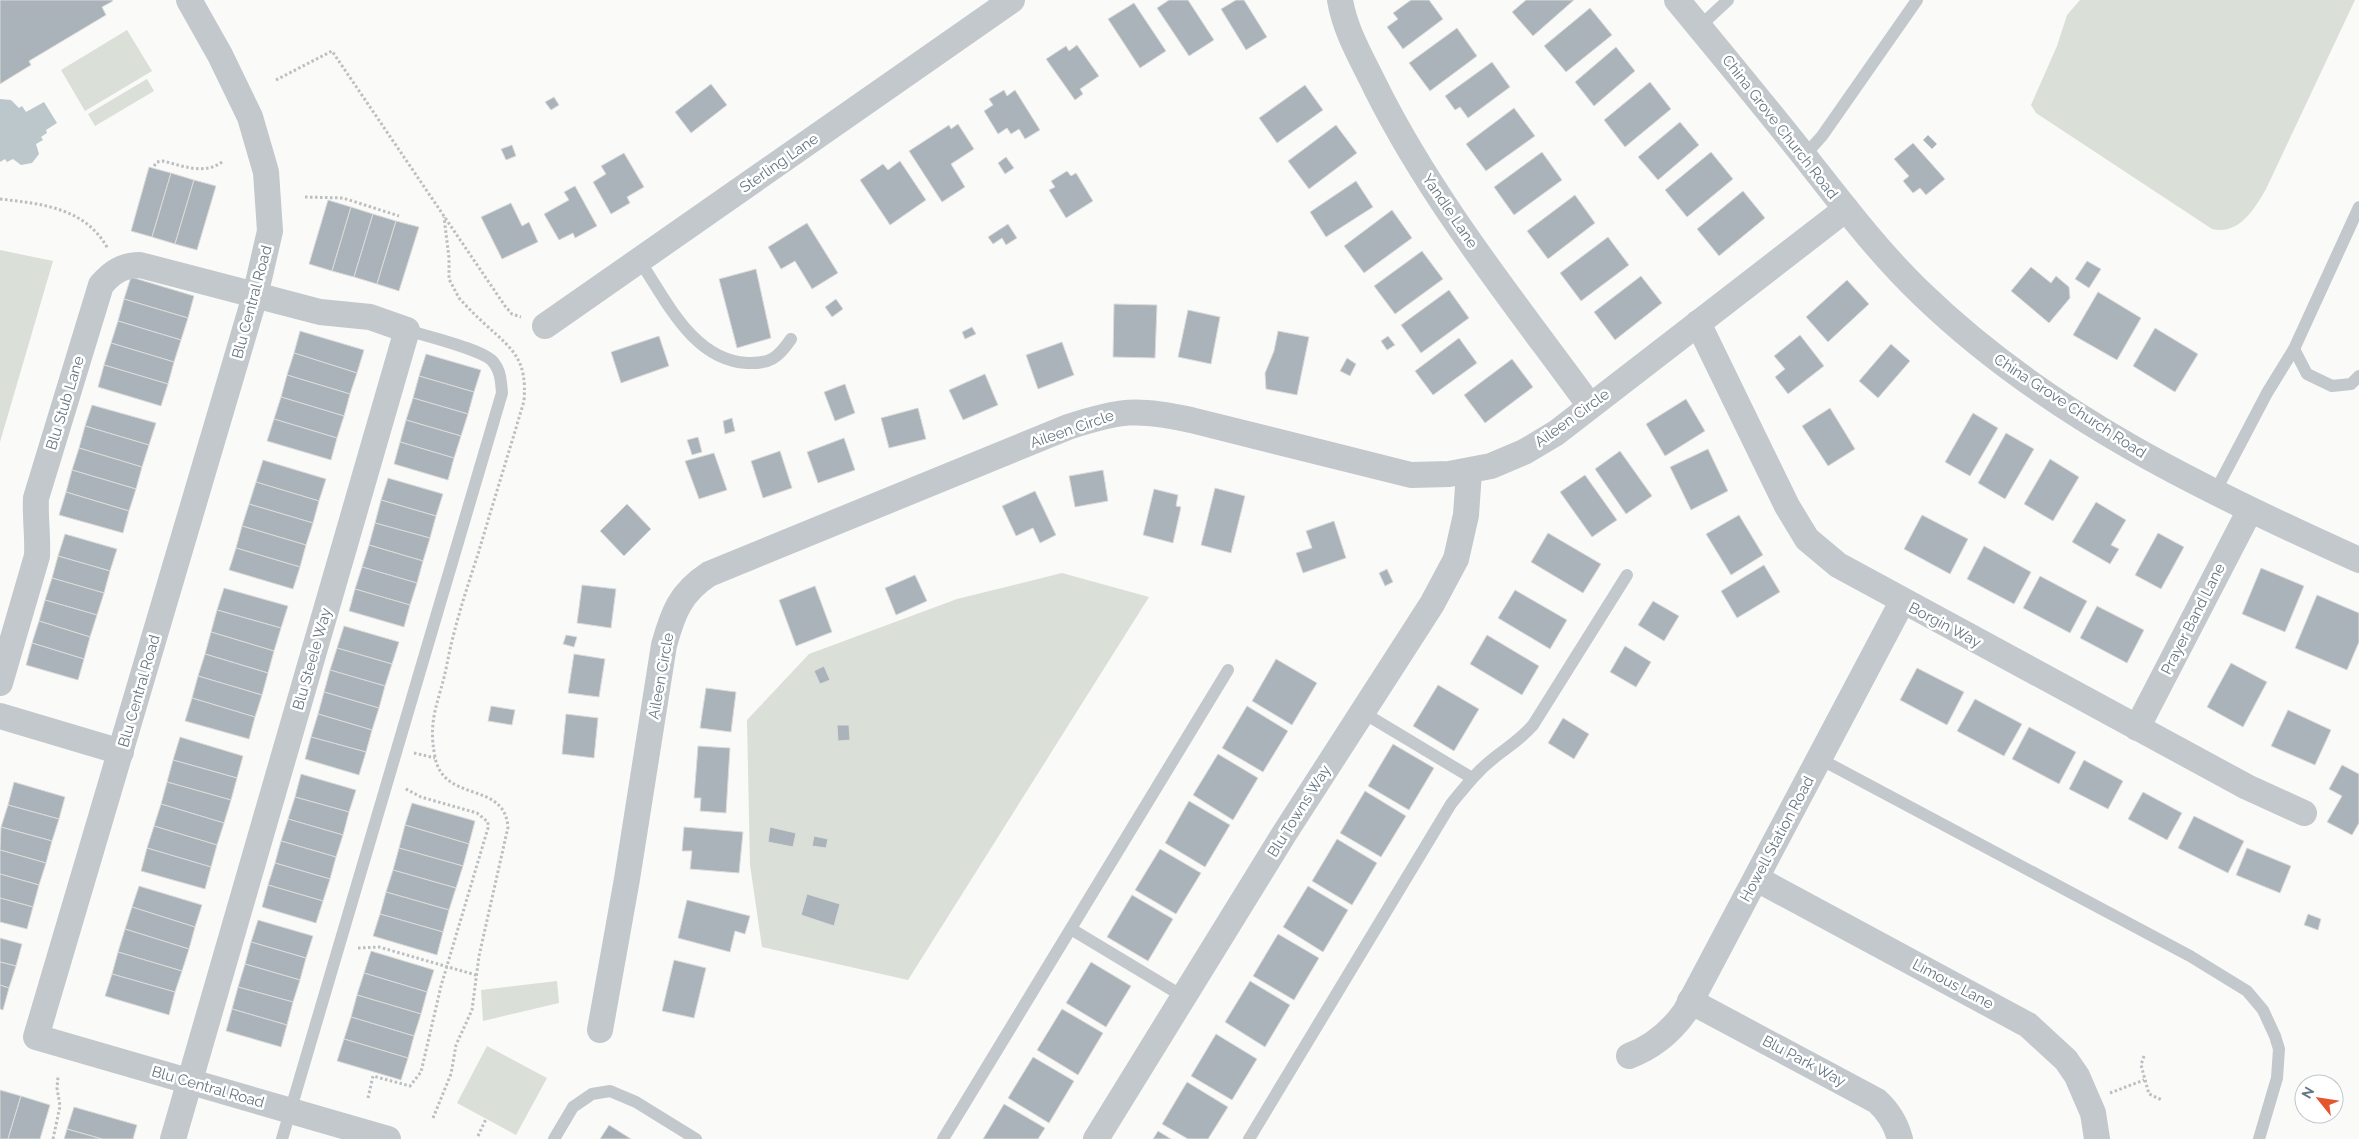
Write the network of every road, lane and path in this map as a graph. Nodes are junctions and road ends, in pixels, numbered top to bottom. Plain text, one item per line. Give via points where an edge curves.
1 (189, 0) edge
2 (1012, 0) edge
3 (1340, 0) edge
4 (1677, 0) edge
5 (1728, 0) edge
6 (1917, 0) edge
7 (1700, 27) junction
8 (276, 80) dead end
9 (1804, 156) junction
10 (222, 162) dead end
11 (154, 166) dead end
12 (305, 197) dead end
13 (0, 199) edge
14 (2359, 207) edge
15 (1846, 210) junction
16 (399, 216) dead end
17 (444, 217) junction
18 (639, 260) junction
19 (119, 269) junction
20 (255, 296) junction
21 (536, 321) joint
22 (1698, 323) junction
23 (407, 330) junction
24 (791, 339) dead end
25 (2294, 349) junction
26 (2359, 376) edge
27 (1590, 406) junction
28 (1469, 472) junction
29 (2215, 492) junction
30 (2250, 510) junction
31 (2359, 560) edge
32 (1627, 575) dead end
33 (1902, 602) junction
34 (1228, 670) dead end
35 (0, 683) edge
36 (1362, 712) junction
37 (0, 716) edge
38 (2137, 728) junction
39 (121, 752) junction
40 (426, 756) dead end
41 (435, 758) junction
42 (1820, 759) junction
43 (1472, 778) junction
44 (398, 785) dead end
45 (2304, 813) dead end
46 (1756, 879) junction
47 (1071, 929) junction
48 (351, 947) dead end
49 (447, 967) junction
50 (476, 975) junction
51 (1184, 997) junction
52 (1690, 1001) junction
53 (600, 1030) dead end
54 (1629, 1056) dead end
55 (2144, 1056) dead end
56 (58, 1077) dead end
57 (2144, 1080) junction
58 (190, 1082) junction
59 (2110, 1094) dead end
60 (368, 1098) dead end
61 (2162, 1100) dead end
62 (289, 1111) junction
63 (433, 1118) dead end
64 (486, 1119) dead end
65 (478, 1136) dead end
66 (53, 1139) edge
67 (173, 1139) edge
68 (282, 1139) edge
69 (388, 1139) edge
70 (554, 1139) edge
71 (696, 1139) edge
72 (943, 1139) edge
73 (1096, 1139) edge
74 (1249, 1139) edge
75 (1900, 1139) edge
76 (2097, 1139) edge
77 (2259, 1139) edge

1 - 20 street, Blu Central Road via 250,117 266,172 270,231
2 - 18 street, Sterling Lane
3 - 27 street, Yandle Lane via 1352,40 1394,123 1444,205
4 - 7 street, China Grove Church Road
5 - 7 lane
6 - 9 lane via 1822,136
7 - 9 street, China Grove Church Road
8 - 17 path via 332,51
9 - 15 street, China Grove Church Road
10 - 11 path via 206,170 163,161
12 - 16 path via 343,198
13 - 19 path via 70,212 88,222 102,238
14 - 25 lane
15 - 22 street, Aileen Circle
15 - 29 street, China Grove Church Road via 1922,294 1981,346 2039,389 2143,455
17 - 21 path via 505,306 518,317
17 - 41 path via 451,287 471,311 516,353 523,368 525,385 524,401 435,703 432,720
18 - 21 street, Sterling Lane
18 - 24 lane via 688,331 702,346 718,356 738,362 773,360
19 - 20 street via 140,265
19 - 35 street, Blu Stub Lane via 101,285 36,498 37,556
20 - 23 street via 320,312 370,318
20 - 39 street, Blu Central Road
22 - 27 street, Aileen Circle
22 - 33 street, Borgin Way via 1787,506 1807,539 1838,565
23 - 58 street, Blu Steele Way
23 - 62 lane via 479,352 494,361 502,393
25 - 26 lane via 2306,374 2332,386 2351,384
25 - 29 lane
27 - 28 street, Aileen Circle via 1524,452
28 - 36 street, Blu Towns Way via 1466,515 1456,558 1432,604
28 - 53 street, Aileen Circle via 1411,475 1158,412 1106,415 1068,427 709,574 693,584 681,599 664,646 628,879
29 - 30 street, China Grove Church Road
30 - 31 street, China Grove Church Road
30 - 38 street, Prayer Band Lane
32 - 43 lane via 1533,725 1518,742 1494,757
33 - 38 street, Borgin Way
33 - 42 street, Howell Station Road
34 - 47 lane
36 - 43 lane
36 - 51 street, Blu Towns Way
37 - 39 street
38 - 45 street, Borgin Way via 2247,787
39 - 58 street, Blu Central Road via 36,1037
40 - 41 path
41 - 50 path via 448,781 492,798 507,814 508,827
42 - 46 street, Howell Station Road
42 - 77 lane via 2190,956 2247,991 2263,1010 2279,1049 2277,1078
43 - 74 lane via 1451,804
44 - 49 path via 421,797 477,813 488,822 487,837
46 - 52 street, Howell Station Road
46 - 76 street, Limous Lane via 2028,1025 2066,1060 2078,1076 2093,1113
47 - 51 lane
47 - 72 lane
48 - 49 path via 379,947
49 - 50 path
49 - 60 path via 417,1079 410,1086 373,1076
50 - 63 path via 472,1010 456,1045 451,1074
51 - 73 street, Blu Towns Way
52 - 54 street, Howell Station Road via 1666,1035
52 - 75 street, Blu Park Way via 1877,1101 1896,1124
55 - 57 path via 2141,1064
56 - 66 path via 60,1106
57 - 59 path
57 - 61 path via 2149,1094
58 - 62 street, Blu Central Road
58 - 67 street, Blu Steele Way
62 - 68 lane
62 - 69 street, Blu Central Road
64 - 65 path
70 - 71 lane via 574,1107 592,1094 610,1091 636,1102

